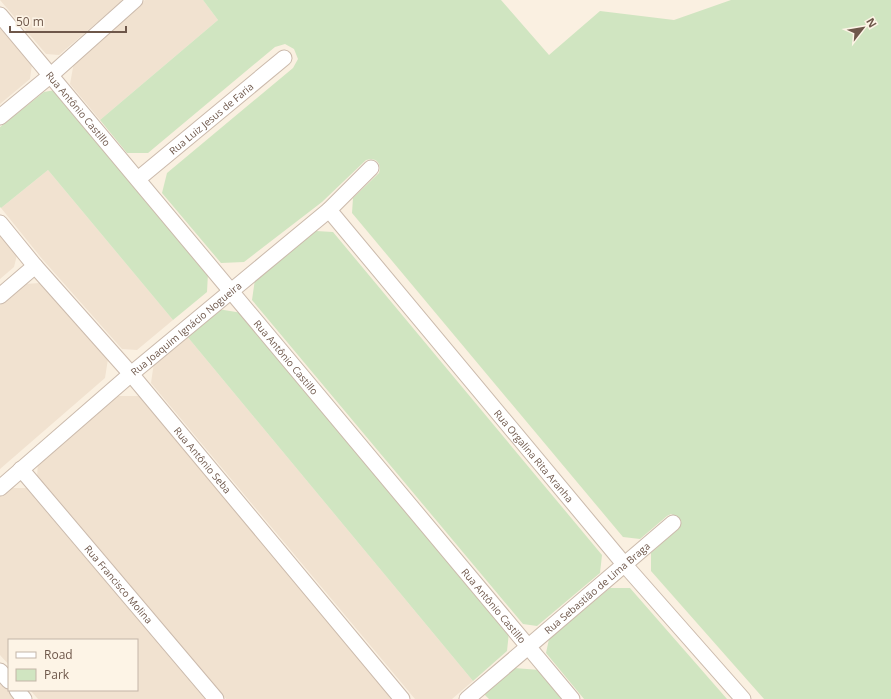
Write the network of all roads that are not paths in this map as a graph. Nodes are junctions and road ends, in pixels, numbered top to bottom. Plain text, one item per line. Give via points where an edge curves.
1 (135, 0) edge
2 (0, 15) edge
3 (284, 58) dead end
4 (51, 75) junction
5 (0, 117) edge
6 (371, 168) dead end
7 (138, 179) junction
8 (329, 210) junction
9 (0, 223) edge
10 (35, 266) junction
11 (231, 290) junction
12 (0, 296) edge
13 (131, 374) junction
14 (21, 469) junction
15 (0, 488) edge
16 (673, 523) dead end
17 (624, 564) junction
18 (528, 646) junction
19 (0, 671) edge
20 (8, 680) edge
21 (18, 691) edge
22 (24, 699) edge
23 (216, 699) edge
24 (402, 699) edge
25 (467, 699) edge
26 (572, 699) edge
27 (743, 699) edge

1 - 4 street
2 - 4 street, Rua Antônio Castillo
3 - 7 street, Rua Luiz Jesus de Faria
4 - 5 street
4 - 7 street, Rua Antônio Castillo
6 - 8 street, Rua Joaquim Ignácio Nogueira
7 - 11 street, Rua Antônio Castillo
8 - 11 street, Rua Joaquim Ignácio Nogueira
8 - 17 street, Rua Orgalina Rita Aranha
9 - 10 street, Rua Antônio Seba
10 - 12 street
10 - 13 street, Rua Antônio Seba
11 - 13 street, Rua Joaquim Ignácio Nogueira
11 - 18 street, Rua Antônio Castillo
13 - 14 street, Rua Joaquim Ignácio Nogueira
13 - 24 street, Rua Antônio Seba
14 - 15 street, Rua Joaquim Ignácio Nogueira
14 - 23 street, Rua Francisco Molina
16 - 17 street, Rua Sebastião de Lima Braga
17 - 18 street, Rua Sebastião de Lima Braga
17 - 27 street, Rua Orgalina Rita Aranha
18 - 25 street, Rua Sebastião de Lima Braga
18 - 26 street, Rua Antônio Castillo
19 - 20 street
21 - 22 street

